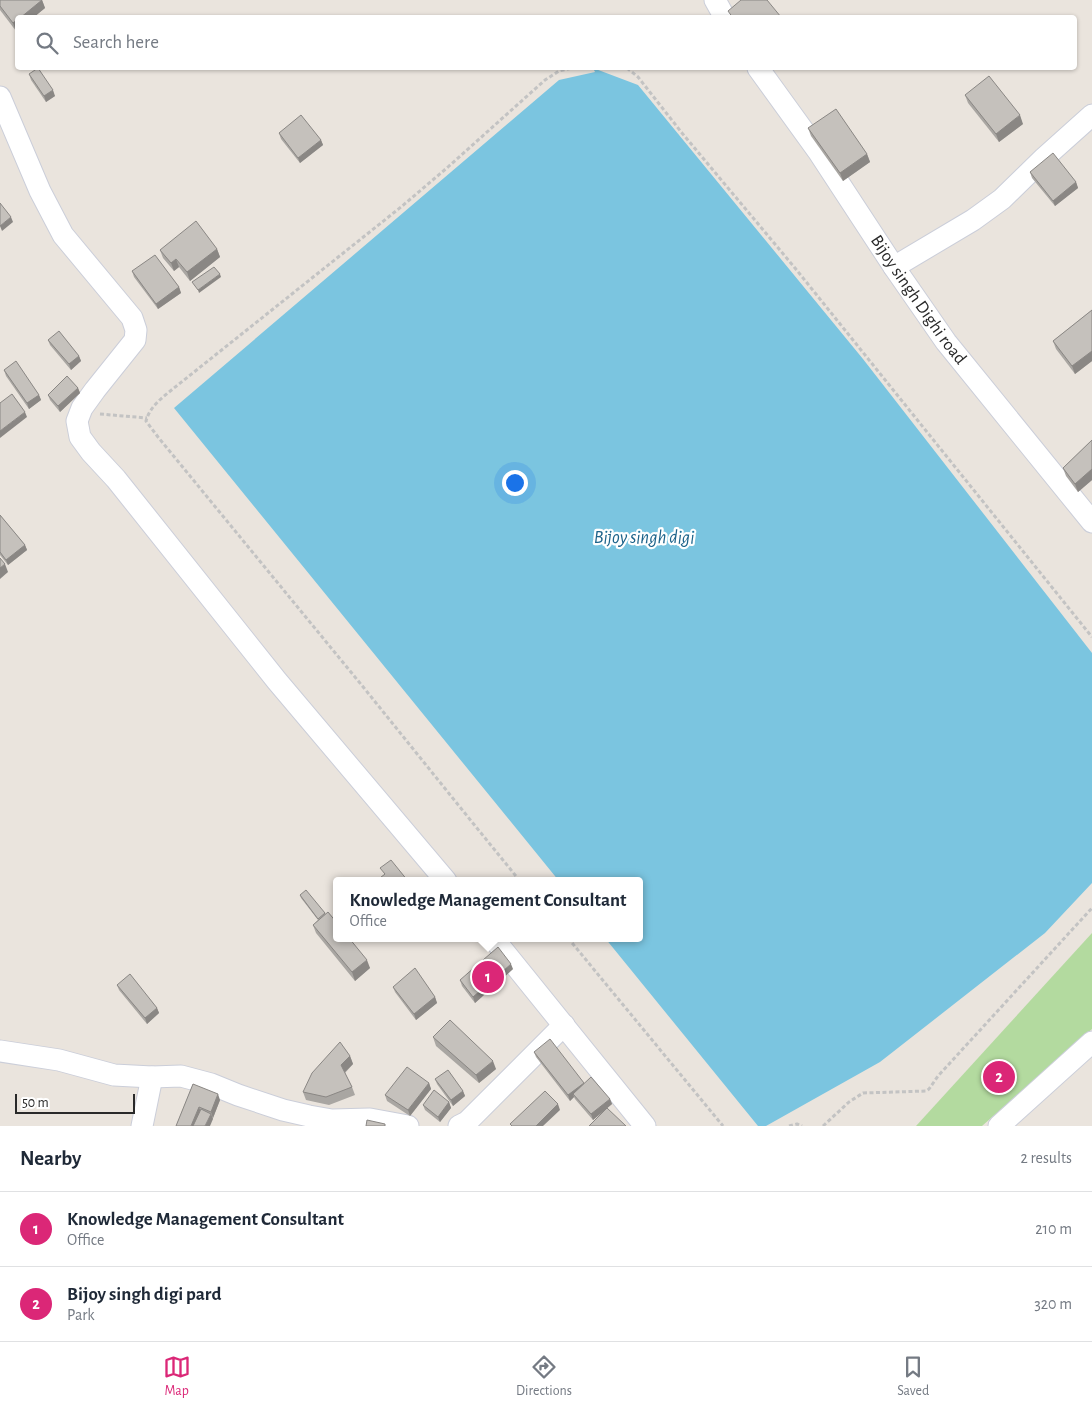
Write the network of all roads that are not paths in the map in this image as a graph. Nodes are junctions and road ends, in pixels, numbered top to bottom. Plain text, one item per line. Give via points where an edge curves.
1 (715, 0) edge
2 (723, 15) edge
3 (759, 70) edge
4 (0, 98) edge
5 (1092, 115) edge
6 (894, 267) junction
7 (1092, 522) edge
8 (443, 877) edge
9 (496, 942) edge
10 (564, 1026) junction
11 (1092, 1042) edge
12 (0, 1052) edge
13 (152, 1077) junction
14 (369, 1122) edge
15 (142, 1126) edge
16 (408, 1126) edge
17 (459, 1126) edge
18 (645, 1126) edge
19 (999, 1126) edge

1 - 2 street
3 - 6 street, Bijoy singh Dighi road via 818,151
4 - 8 street via 40,191 64,235 132,318 136,330 135,340 81,412 77,421 80,436 277,681
5 - 6 street via 1002,199
6 - 7 street, Bijoy singh Dighi road via 946,342
9 - 10 street
10 - 17 street via 467,1122
10 - 18 street
11 - 19 street
12 - 13 street via 59,1060 114,1075
13 - 14 street via 181,1076 284,1110 332,1120
13 - 15 street
14 - 16 street

